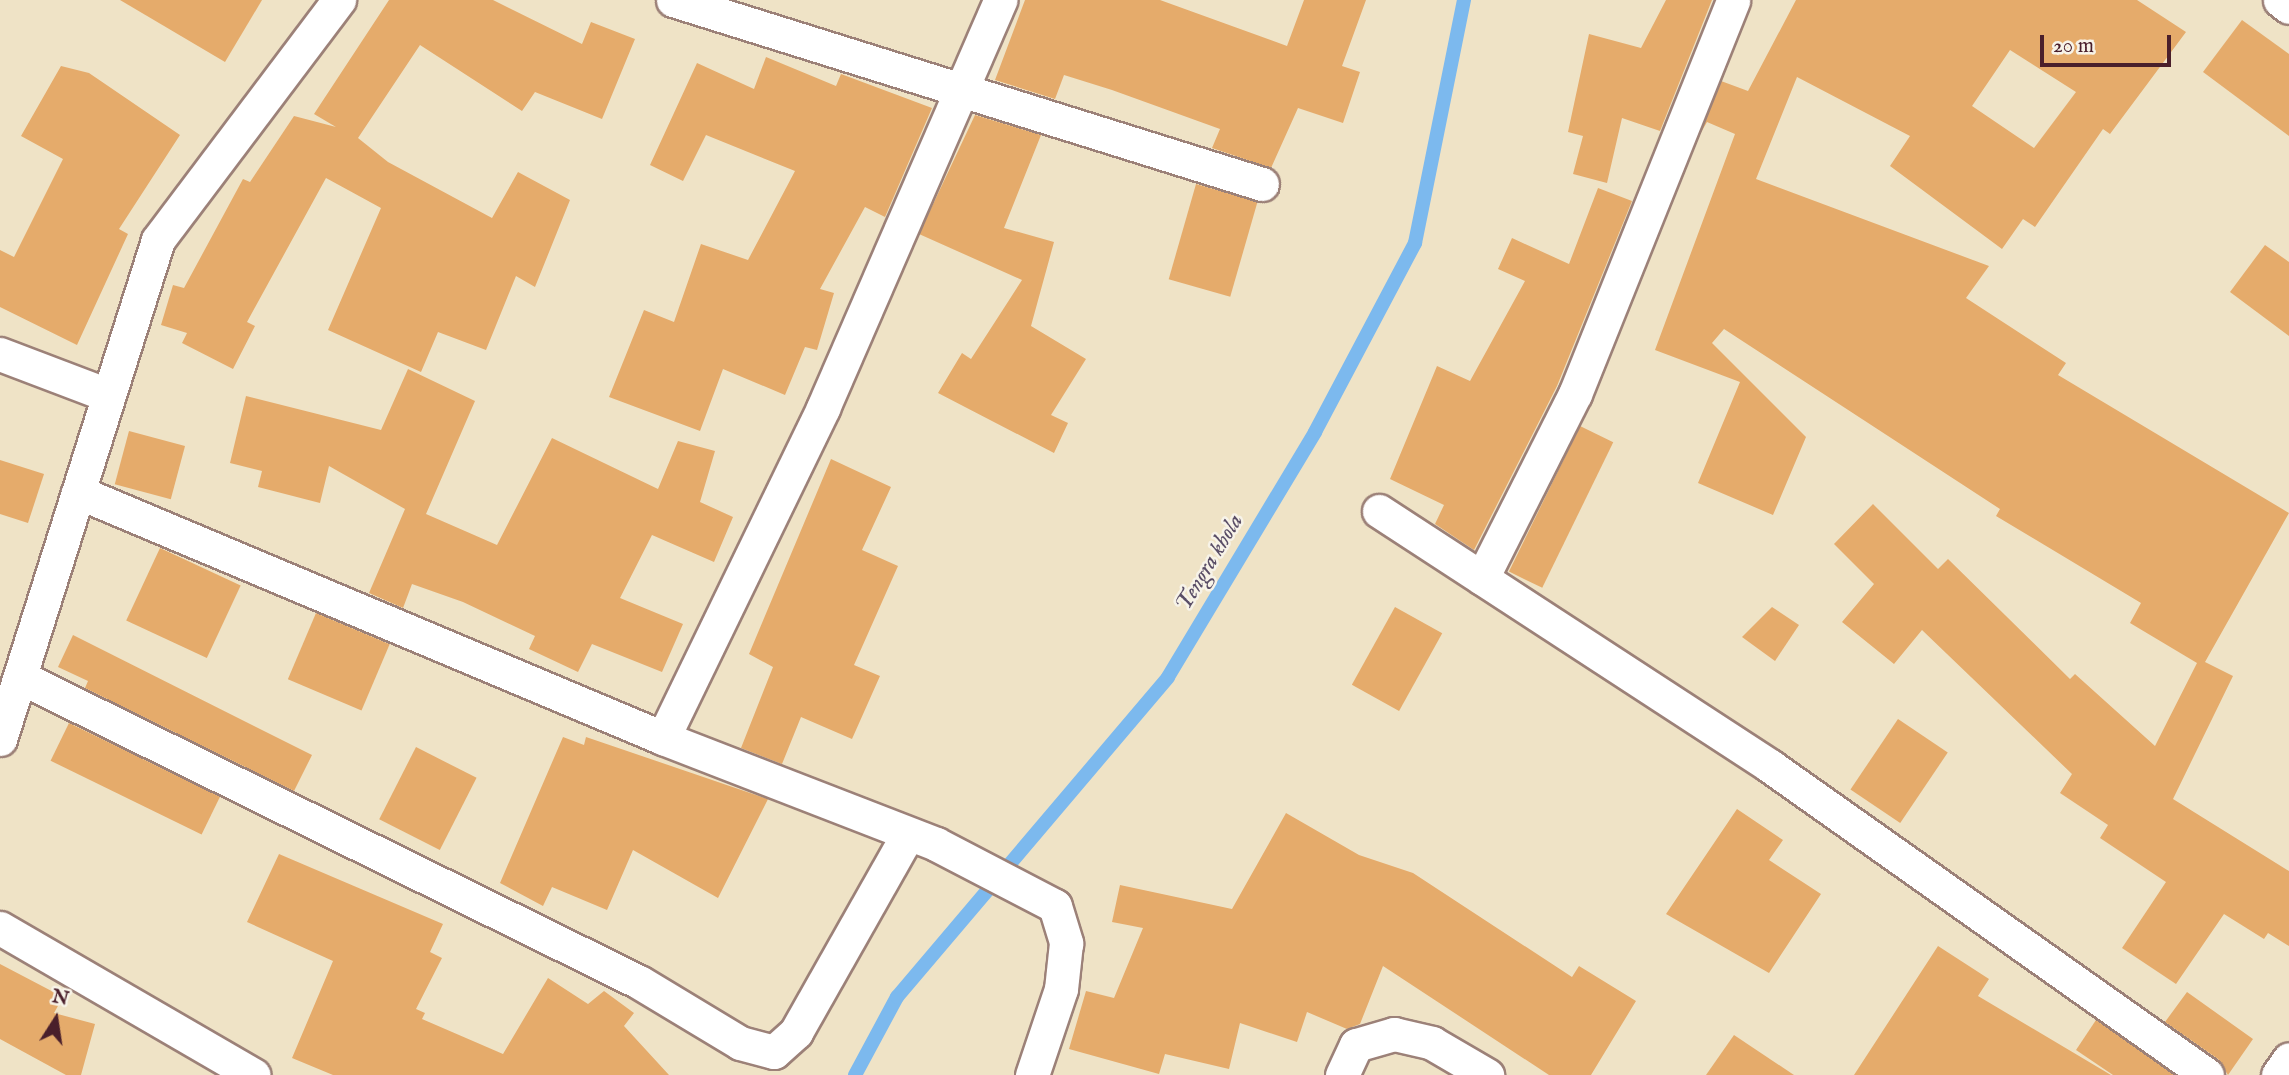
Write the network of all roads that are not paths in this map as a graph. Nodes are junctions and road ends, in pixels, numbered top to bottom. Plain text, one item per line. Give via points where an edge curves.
1 (339, 0) edge
2 (673, 0) edge
3 (1000, 0) edge
4 (1733, 0) edge
5 (2280, 0) edge
6 (2289, 7) edge
7 (960, 85) junction
8 (1262, 184) dead end
9 (0, 354) edge
10 (108, 395) junction
11 (78, 492) junction
12 (1379, 511) dead end
13 (1482, 578) junction
14 (22, 678) junction
15 (663, 738) junction
16 (0, 739) edge
17 (922, 839) junction
18 (0, 928) edge
19 (2289, 1059) edge
20 (254, 1075) edge
21 (1032, 1075) edge
22 (1342, 1075) edge
23 (1487, 1075) edge
24 (2207, 1075) edge
25 (2278, 1075) edge

1 - 10 street via 158,240
2 - 7 street
3 - 7 street
4 - 13 street via 1575,394
5 - 6 street
7 - 8 street
7 - 15 street via 823,408
9 - 10 street
10 - 11 street
11 - 14 street
11 - 15 street
12 - 13 street
13 - 24 street via 1770,766
14 - 16 street
14 - 17 street via 639,982 740,1043 774,1052 796,1032
15 - 17 street
17 - 21 street via 1055,906 1066,943 1061,989
18 - 20 street
19 - 25 street
22 - 23 street via 1356,1045 1394,1034 1432,1043

